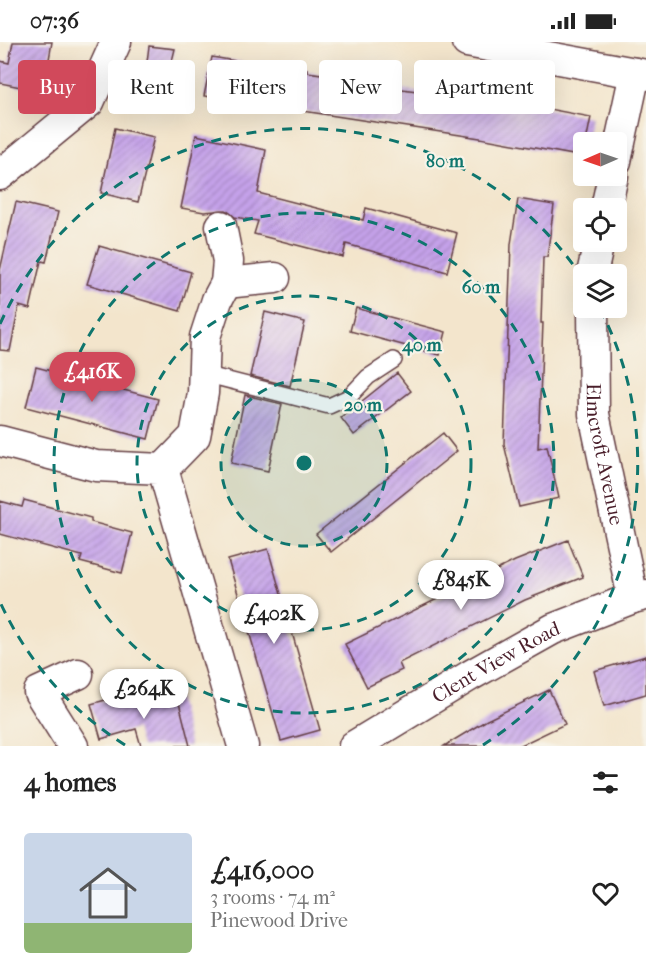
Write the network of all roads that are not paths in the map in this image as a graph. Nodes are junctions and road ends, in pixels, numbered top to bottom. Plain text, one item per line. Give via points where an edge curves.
1 (116, 42) edge
2 (467, 42) edge
3 (641, 74) edge
4 (624, 132) edge
5 (0, 175) edge
6 (221, 226) dead end
7 (275, 278) dead end
8 (226, 283) junction
9 (592, 318) edge
10 (394, 360) dead end
11 (204, 374) junction
12 (0, 441) edge
13 (163, 469) junction
14 (639, 597) edge
15 (78, 674) dead end
16 (73, 746) edge
17 (243, 746) edge
18 (354, 746) edge

1 - 5 street via 89,102
2 - 3 street
3 - 4 street
6 - 8 street via 228,261
7 - 8 street
8 - 11 street via 205,337
9 - 14 street, Elmcroft Avenue via 594,414
10 - 11 lane via 368,377 349,397 329,406
11 - 13 street via 195,436
12 - 13 street via 96,466
13 - 17 street
14 - 18 street, Clent View Road via 554,629
15 - 16 street via 39,692

